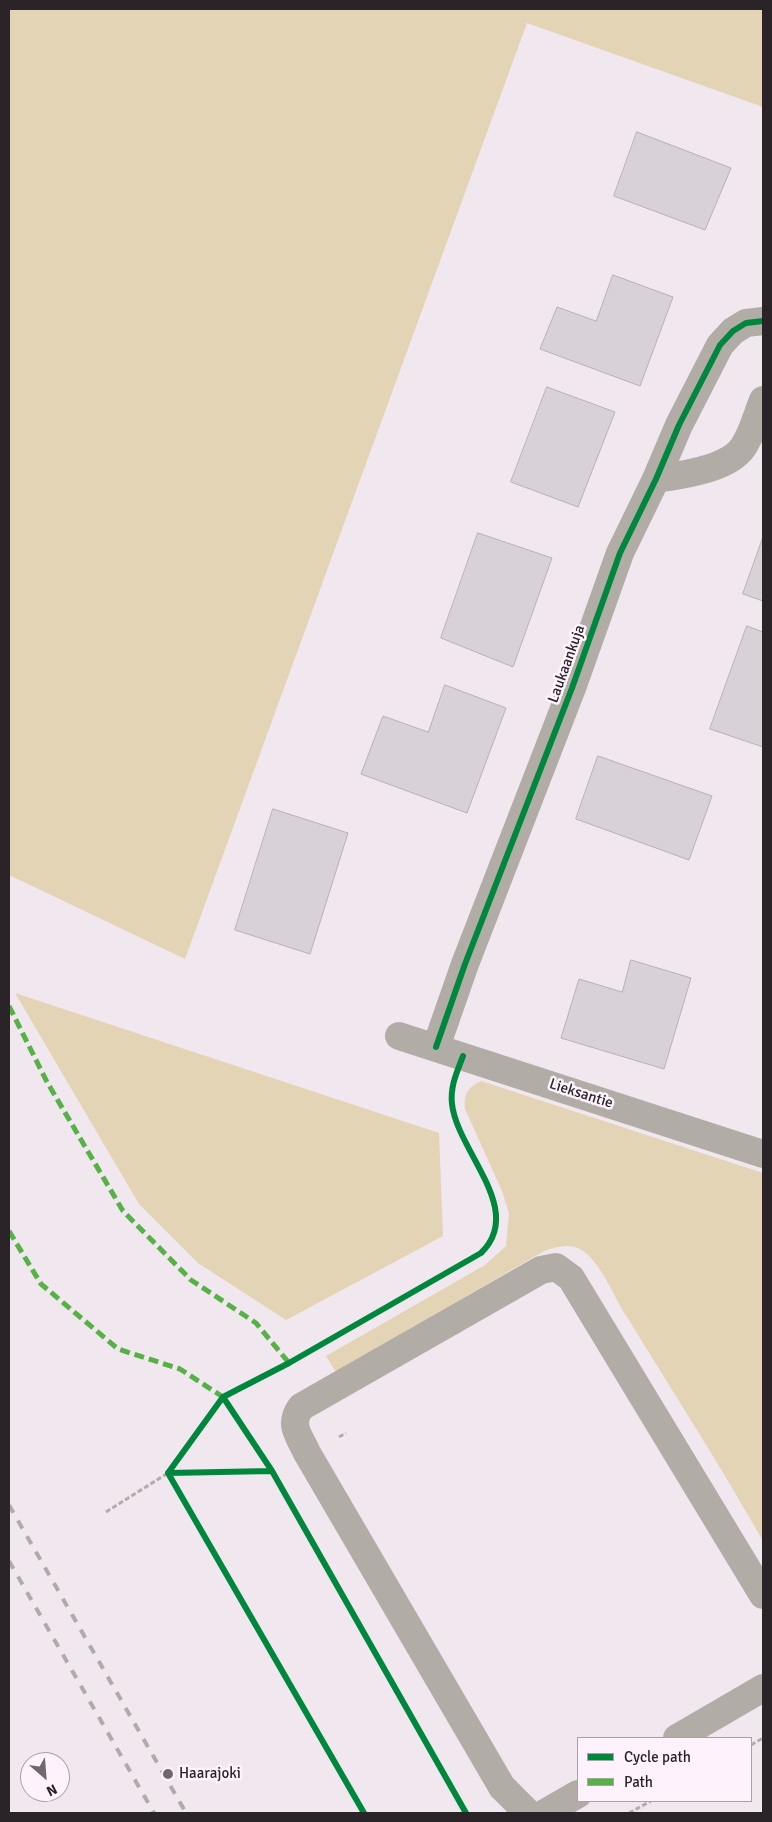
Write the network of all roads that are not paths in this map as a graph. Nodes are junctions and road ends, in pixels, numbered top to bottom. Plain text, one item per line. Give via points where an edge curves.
1 (763, 321) edge
2 (763, 400) edge
3 (656, 480) junction
4 (399, 1036) dead end
5 (436, 1047) junction
6 (763, 1154) edge
7 (763, 1595) edge
8 (763, 1688) edge
9 (679, 1737) edge
10 (577, 1795) edge
11 (528, 1813) edge
12 (545, 1813) edge

1 - 3 street, Laukaankuja via 746,323 720,345 679,425
2 - 3 street via 745,446 736,454 714,467
3 - 5 street, Laukaankuja via 620,553
4 - 5 street, Lieksantie
5 - 6 street, Lieksantie
7 - 11 street via 571,1278 556,1267 541,1270 301,1408 294,1417 294,1425 307,1453 502,1787
8 - 9 street
10 - 12 street

